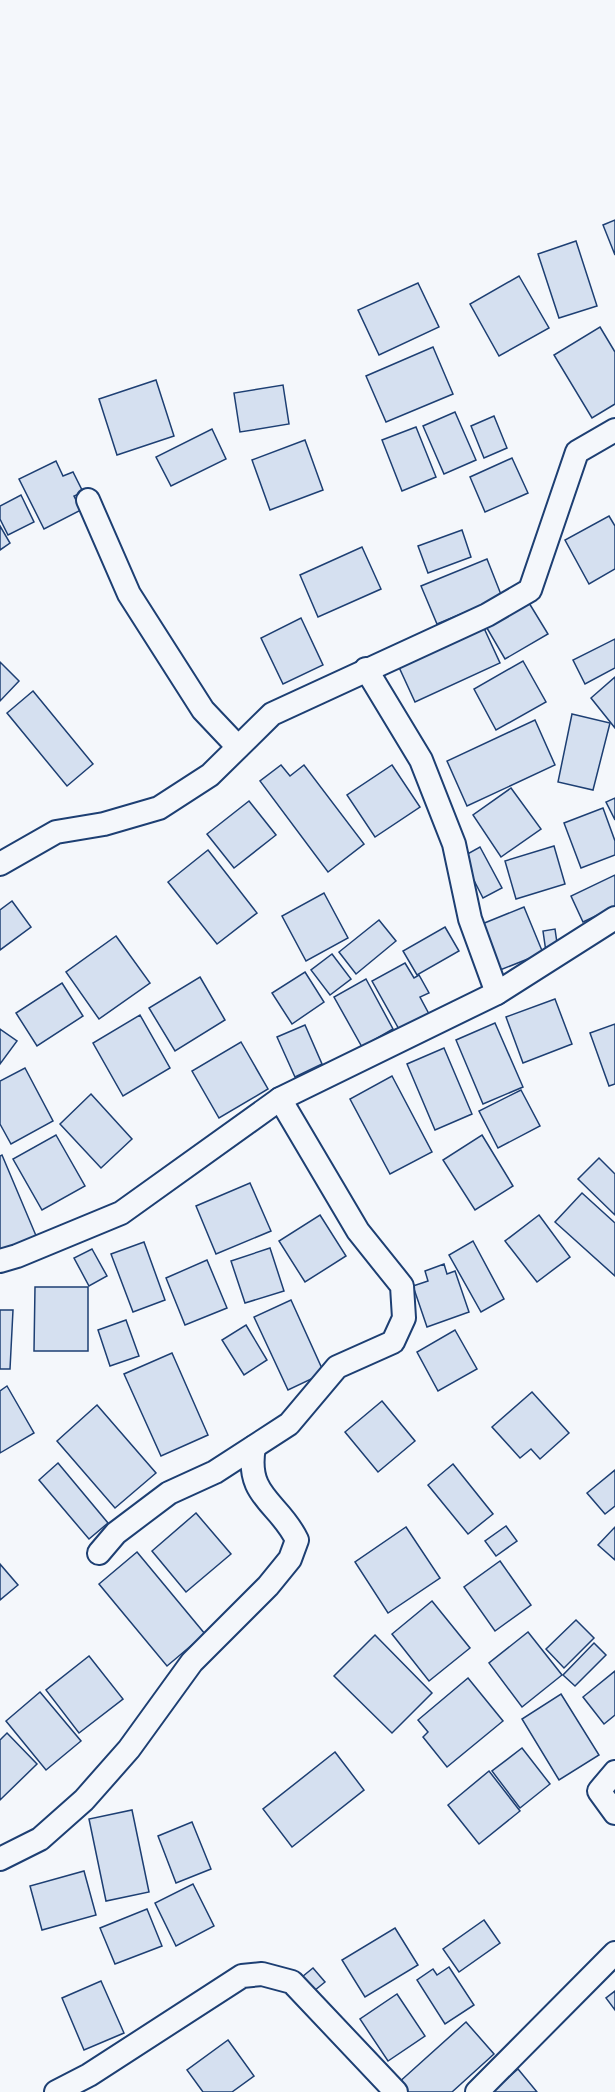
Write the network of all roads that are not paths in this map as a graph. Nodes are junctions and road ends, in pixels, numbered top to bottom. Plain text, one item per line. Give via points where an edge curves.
1 (615, 430) edge
2 (88, 500) dead end
3 (366, 669) junction
4 (238, 747) junction
5 (0, 864) edge
6 (615, 918) edge
7 (497, 993) junction
8 (280, 1099) junction
9 (0, 1261) edge
10 (254, 1447) junction
11 (99, 1553) dead end
12 (615, 1772) edge
13 (615, 1814) edge
14 (0, 1859) edge
15 (615, 1953) edge
16 (56, 2092) edge
17 (396, 2092) edge
18 (477, 2092) edge

1 - 3 street via 577,452 530,590 487,615
2 - 4 street via 129,594 203,710
3 - 4 street via 272,714
3 - 7 street via 421,760 454,844 470,919
4 - 5 street via 210,775 159,808 104,824 56,832
6 - 7 street
7 - 8 street
8 - 9 street via 121,1213
8 - 10 street via 358,1231 402,1286 404,1318 393,1342 337,1367 289,1424
10 - 11 street via 215,1472 169,1493 116,1533
10 - 14 street via 250,1466 260,1495 289,1524 297,1540 290,1559 241,1615 192,1662 129,1749 84,1800 40,1839
12 - 13 street via 599,1791
15 - 18 street
16 - 17 street via 89,2075 242,1976 262,1974 292,1982

